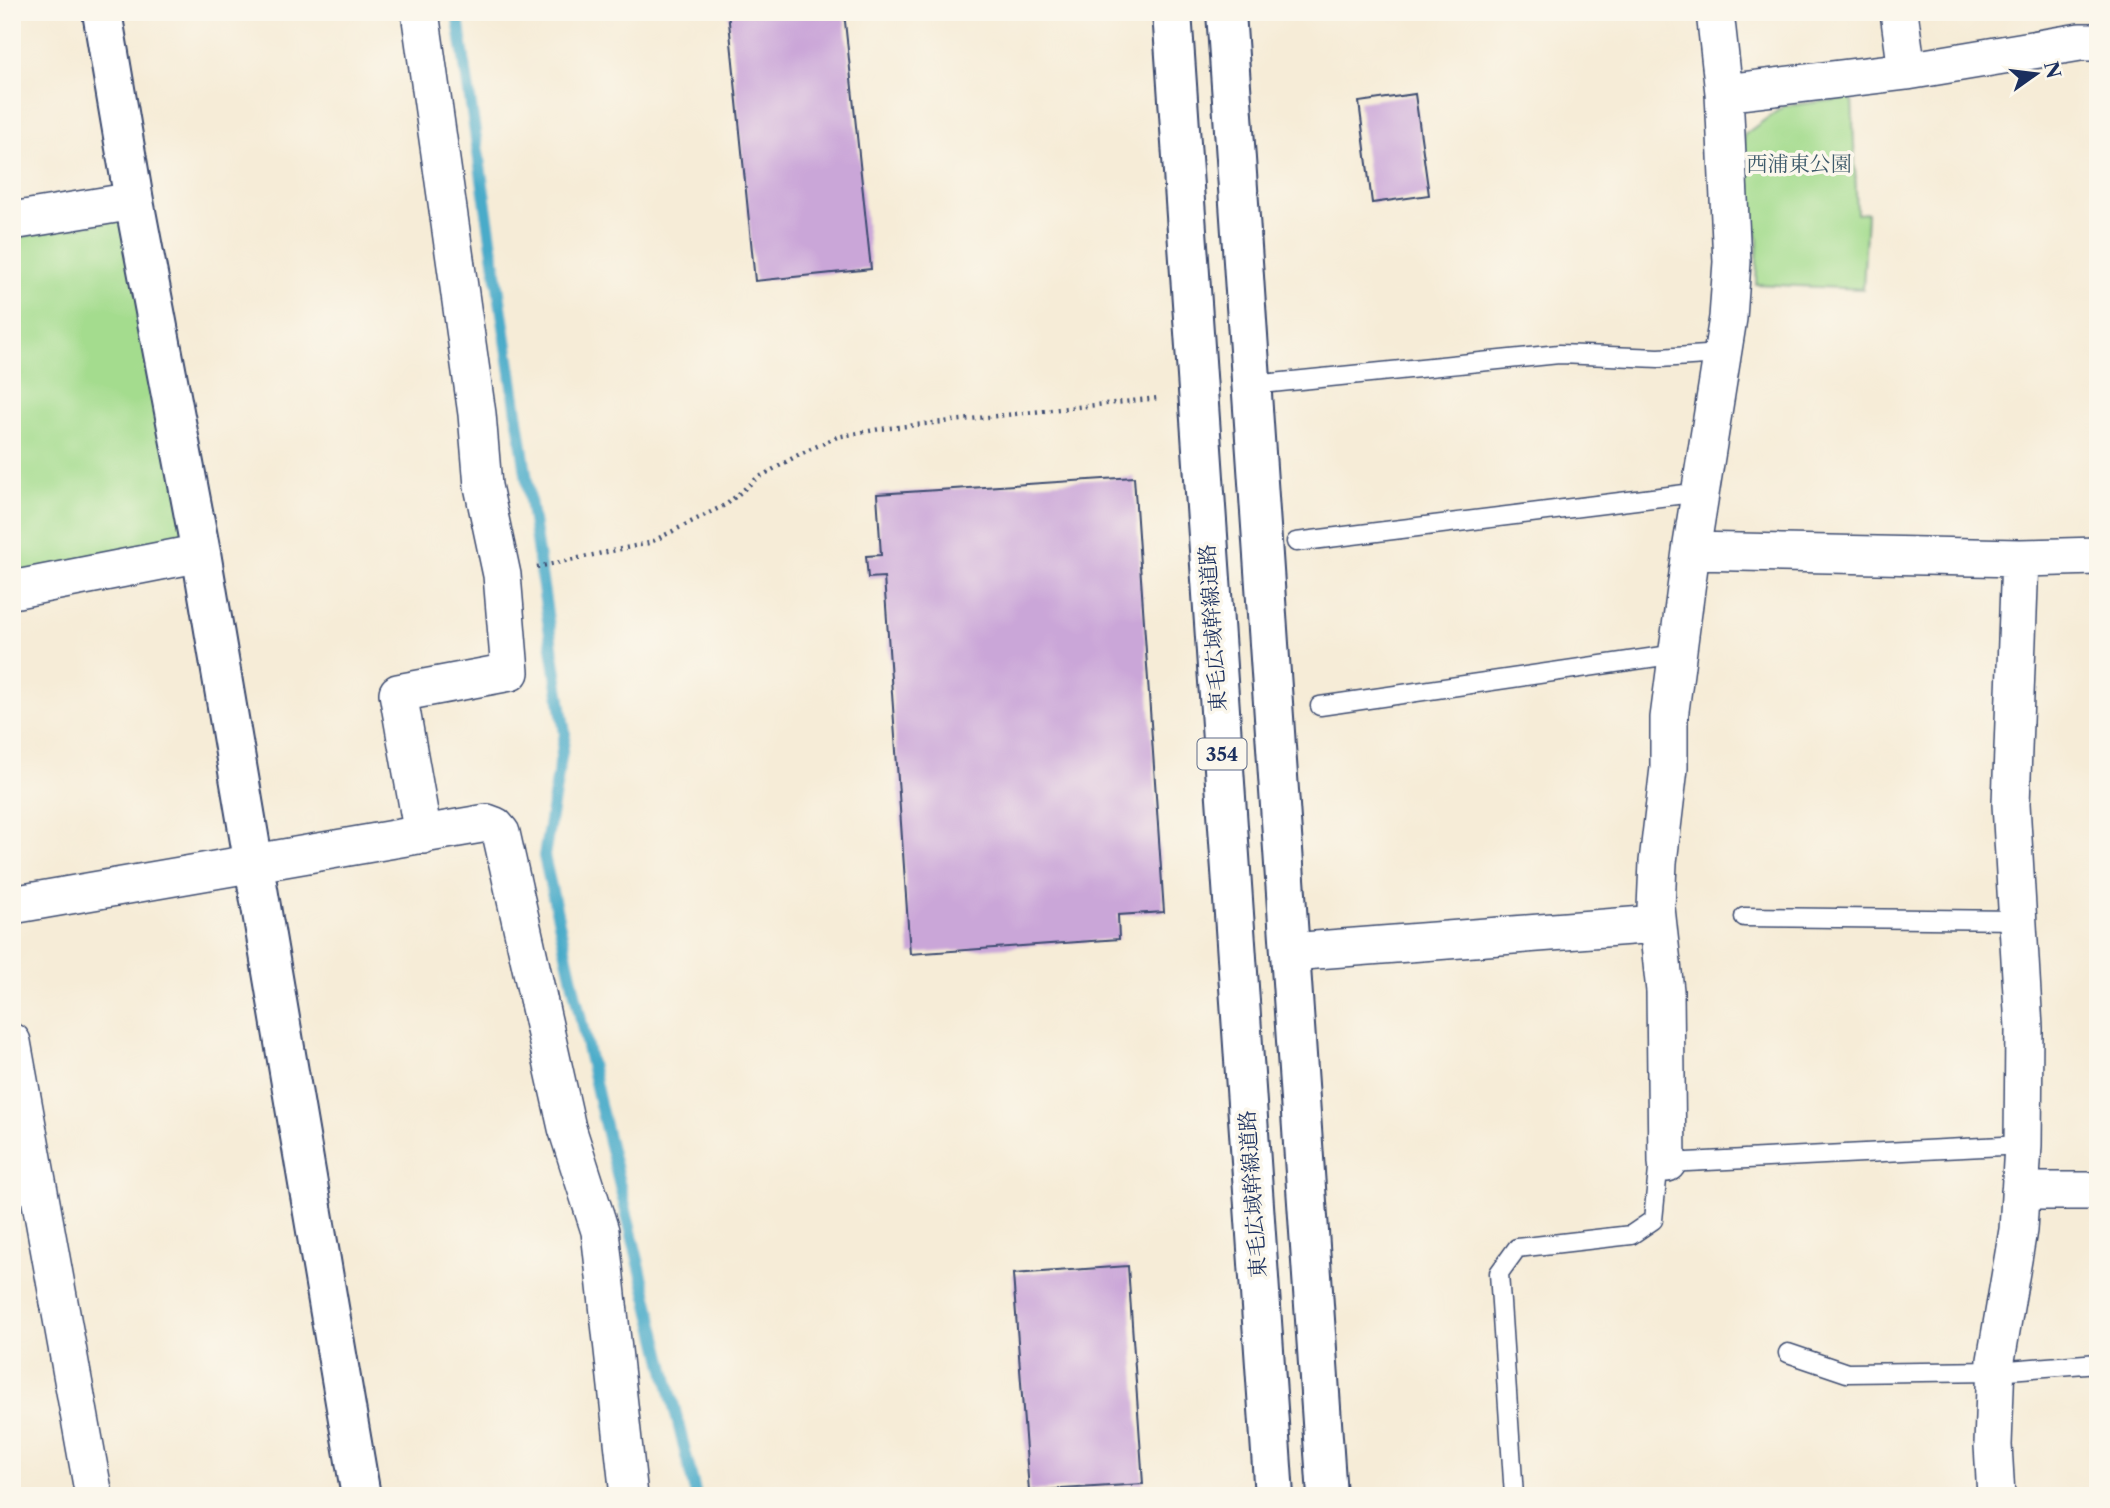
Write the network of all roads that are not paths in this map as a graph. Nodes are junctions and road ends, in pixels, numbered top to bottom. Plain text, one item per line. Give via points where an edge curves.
1 (102, 12) edge
2 (420, 12) edge
3 (1172, 12) edge
4 (1226, 12) edge
5 (1715, 12) edge
6 (1899, 12) edge
7 (2085, 32) edge
8 (1906, 71) junction
9 (1724, 93) junction
10 (134, 201) junction
11 (12, 221) edge
12 (1722, 354) junction
13 (1252, 385) junction
14 (1701, 492) junction
15 (1296, 542) dead end
16 (1691, 551) junction
17 (201, 553) junction
18 (2098, 556) edge
19 (2020, 558) junction
20 (12, 590) edge
21 (1677, 654) junction
22 (1320, 706) dead end
23 (424, 835) junction
24 (254, 862) junction
25 (12, 905) edge
26 (1744, 917) dead end
27 (2018, 920) junction
28 (1657, 924) junction
29 (1290, 952) junction
30 (12, 1042) edge
31 (2023, 1145) junction
32 (1667, 1163) junction
33 (2020, 1191) junction
34 (2098, 1191) edge
35 (1788, 1353) dead end
36 (2098, 1363) edge
37 (1996, 1371) junction
38 (94, 1496) edge
39 (361, 1496) edge
40 (629, 1496) edge
41 (1274, 1496) edge
42 (1326, 1496) edge
43 (1514, 1496) edge
44 (1996, 1496) edge

1 - 10 main road
2 - 23 street via 477,414 483,486 502,575 510,672 398,693
3 - 41 main road, 東毛広域幹線道路 / 354
4 - 13 main road, 354
5 - 9 street
6 - 8 street
7 - 8 street
8 - 9 street
9 - 12 street via 1732,262
10 - 11 street
10 - 17 main road
12 - 13 lane via 1659,358 1559,354
12 - 14 street
13 - 29 main road, 354
14 - 15 lane
14 - 16 street
16 - 19 street
16 - 21 street
17 - 20 street
17 - 24 main road
18 - 19 street
19 - 27 street via 2011,804
21 - 22 lane
21 - 28 street via 1668,718 1669,768 1658,862
23 - 24 street
23 - 40 street via 487,823 501,833 567,1128 600,1231
24 - 25 street
24 - 39 main road
26 - 27 lane
27 - 31 street via 2024,1028
28 - 29 street
28 - 32 street via 1665,991
29 - 42 main road, 354
30 - 38 street
31 - 32 lane
31 - 33 street
32 - 43 lane via 1658,1170 1653,1220 1631,1235 1517,1248 1499,1273
33 - 34 street
33 - 37 street
35 - 37 lane via 1847,1373
36 - 37 lane
37 - 44 street

